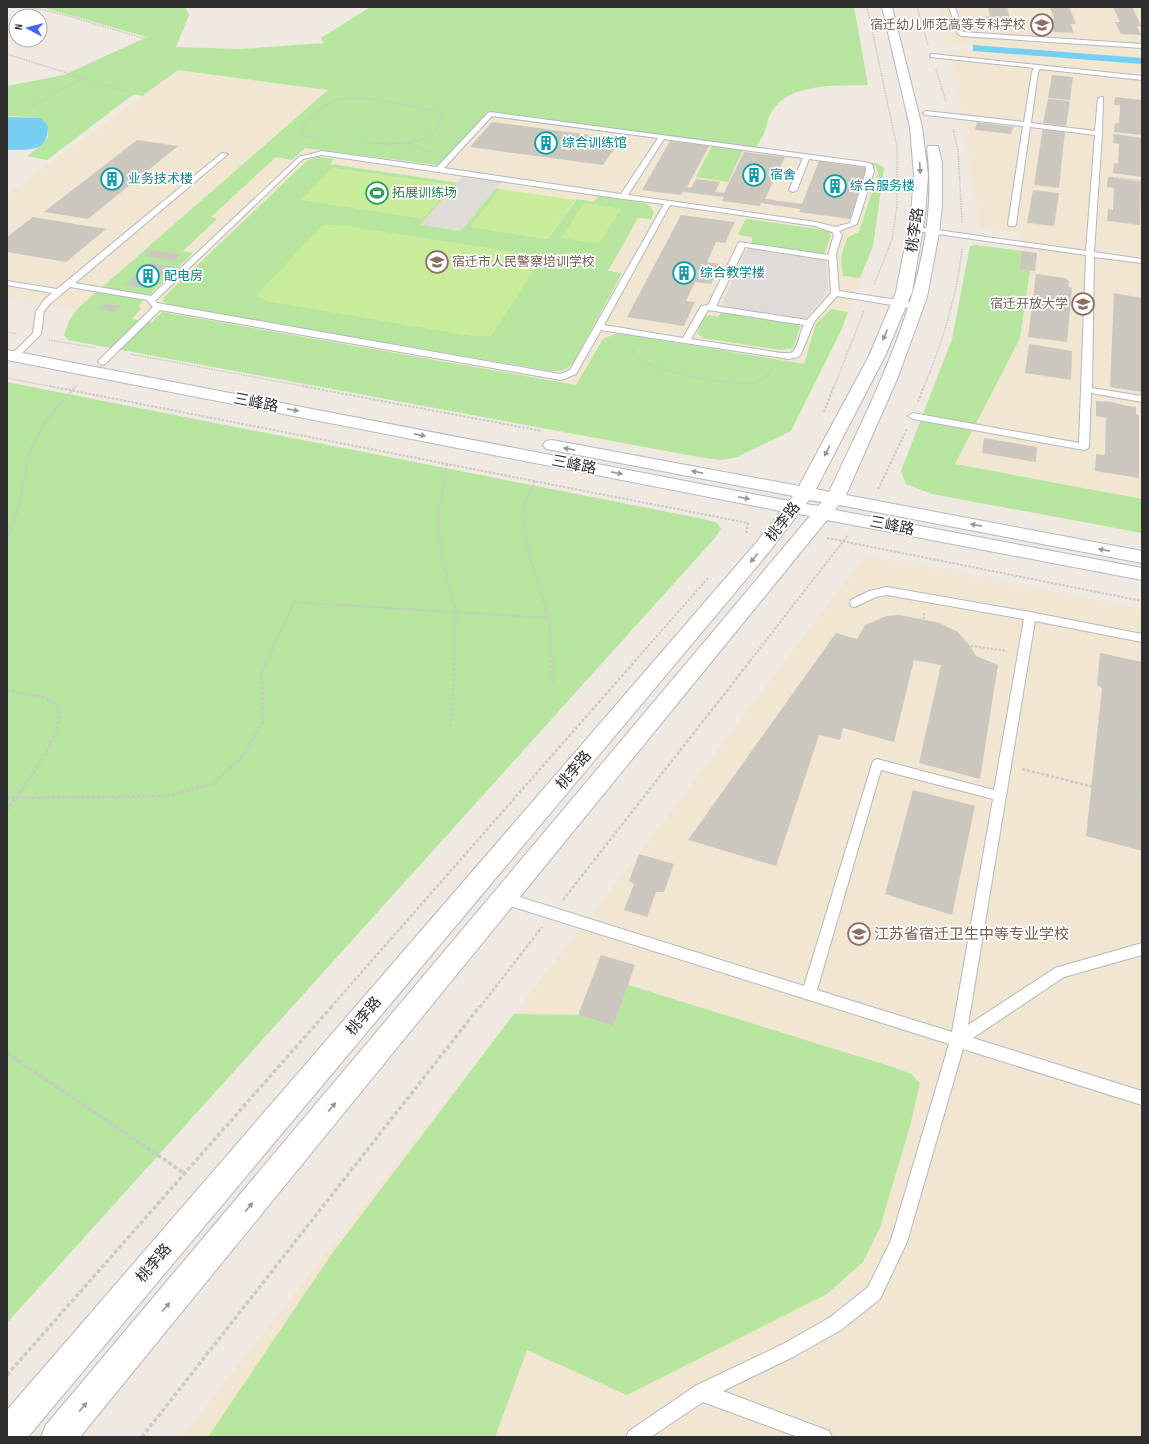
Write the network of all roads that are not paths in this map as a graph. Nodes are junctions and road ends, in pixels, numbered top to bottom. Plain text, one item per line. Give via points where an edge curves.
1 (887, 7) edge
2 (900, 7) edge
3 (952, 7) edge
4 (1142, 46) edge
5 (932, 56) dead end
6 (1038, 67) junction
7 (1142, 78) edge
8 (1101, 98) dead end
9 (926, 113) junction
10 (1028, 125) junction
11 (1099, 133) junction
12 (662, 137) junction
13 (224, 154) dead end
14 (807, 156) junction
15 (439, 170) junction
16 (793, 190) dead end
17 (623, 197) junction
18 (668, 203) junction
19 (1012, 224) dead end
20 (835, 230) junction
21 (924, 230) junction
22 (1090, 254) junction
23 (832, 258) junction
24 (1142, 261) edge
25 (7, 283) edge
26 (68, 284) junction
27 (58, 292) junction
28 (835, 293) junction
29 (153, 299) junction
30 (908, 305) junction
31 (158, 307) junction
32 (711, 307) junction
33 (810, 323) junction
34 (598, 327) junction
35 (686, 341) junction
36 (13, 350) edge
37 (97, 366) junction
38 (1087, 390) junction
39 (1142, 399) edge
40 (913, 416) dead end
41 (800, 500) junction
42 (829, 506) junction
43 (1142, 557) edge
44 (1142, 574) edge
45 (855, 603) dead end
46 (1030, 616) junction
47 (1142, 638) edge
48 (999, 796) junction
49 (504, 898) junction
50 (1142, 949) edge
51 (809, 994) junction
52 (958, 1040) junction
53 (1142, 1098) edge
54 (701, 1392) junction
55 (7, 1436) edge
56 (58, 1437) edge
57 (635, 1437) edge
58 (823, 1437) edge

1 -> 21 main road, 桃李路 via 916,127
2 - 9 main road, 桃李路
3 - 4 lane via 960,34
5 - 6 lane
6 - 7 lane
6 - 10 lane via 1035,72
8 - 11 lane
9 - 10 lane
9 - 21 main road, 桃李路 via 935,160 937,198
10 - 11 lane
10 - 19 lane
11 - 22 lane
12 - 14 lane
12 - 15 lane via 490,114
12 - 17 lane
13 - 26 lane
14 - 16 lane
14 - 20 lane via 864,164 870,171 853,224
15 - 17 lane
15 - 29 lane via 322,153 301,158
17 - 18 lane
18 - 20 lane via 816,224
18 - 34 lane
20 - 23 lane via 838,235
21 - 22 lane
21 - 30 main road, 桃李路 via 904,292
22 - 24 lane
22 - 38 lane
23 - 28 lane
23 - 32 lane via 742,244
25 - 27 lane
26 - 27 lane
26 - 29 lane
27 - 36 lane via 40,311 37,334
28 - 30 lane
28 - 33 lane
29 - 31 lane via 151,301
30 -> 41 main road, 桃李路 via 877,356
30 - 42 main road, 桃李路 via 897,361
31 - 34 lane via 561,377 573,372
31 - 37 lane
32 - 33 lane
32 - 35 lane via 704,308
33 - 35 lane via 799,350 796,354 788,356
34 - 35 lane
36 - 37 main road, 三峰路
37 - 41 main road, 三峰路
38 - 39 lane
38 - 40 lane via 1084,447
41 - 42 main road, 三峰路
41 -> 55 main road, 桃李路 via 762,548
43 -> 42 main road, 三峰路
42 - 44 main road, 三峰路
42 - 49 main road, 桃李路
45 - 46 lane via 873,594 887,591
46 - 47 lane
46 - 48 lane
48 - 51 lane via 877,764
48 - 52 lane
49 - 51 lane
56 -> 49 main road, 桃李路
50 - 52 lane via 1060,972
51 - 52 lane
52 - 53 lane
52 - 54 lane via 899,1242 874,1293 835,1324 787,1351
54 - 57 lane
54 - 58 lane

